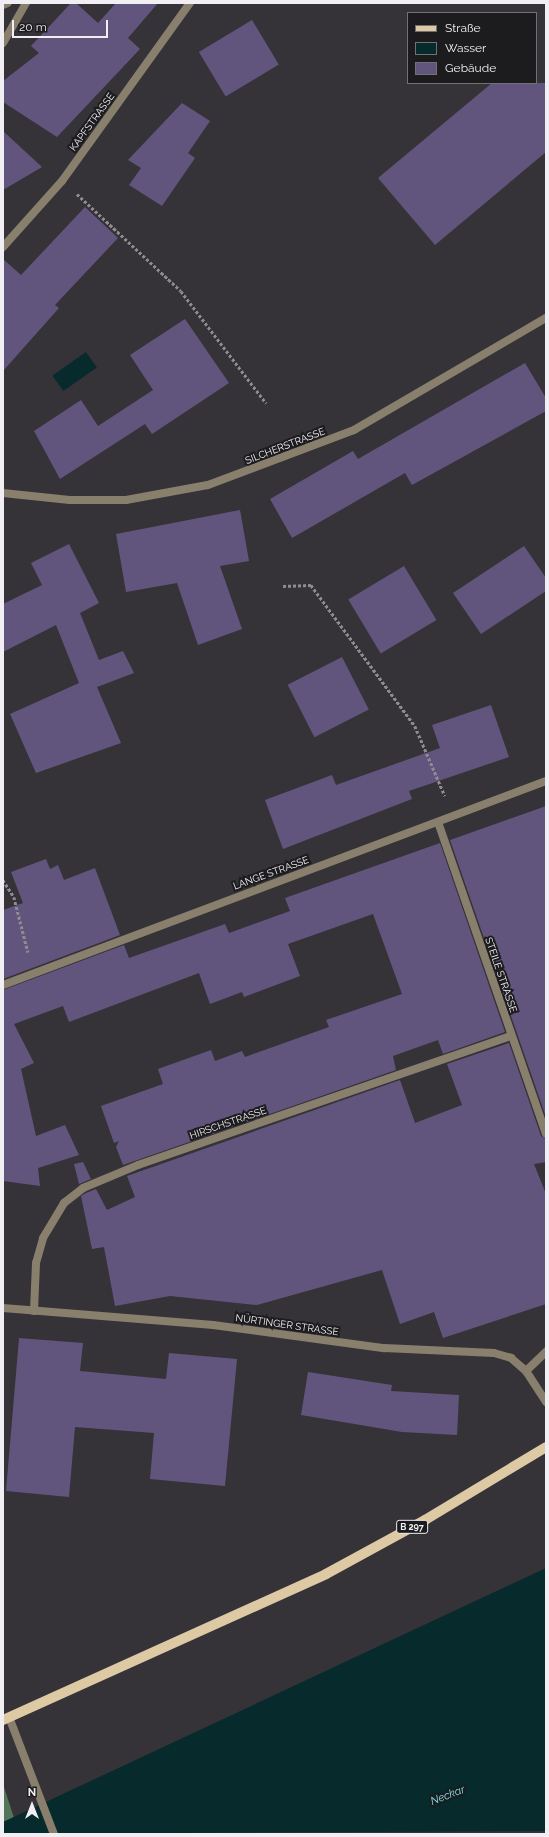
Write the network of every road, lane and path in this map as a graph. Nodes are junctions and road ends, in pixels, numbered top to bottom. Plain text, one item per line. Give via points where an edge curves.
1 (8, 3) edge
2 (26, 3) edge
3 (190, 3) edge
4 (3, 5) edge
5 (3, 43) edge
6 (62, 181) junction
7 (3, 247) edge
8 (546, 318) edge
9 (266, 403) dead end
10 (3, 493) edge
11 (283, 586) dead end
12 (546, 781) edge
13 (441, 785) dead end
14 (438, 822) junction
15 (3, 880) edge
16 (33, 971) junction
17 (3, 984) edge
18 (511, 1036) junction
19 (546, 1134) edge
20 (3, 1308) edge
21 (34, 1310) junction
22 (546, 1352) edge
23 (526, 1371) junction
24 (546, 1402) edge
25 (546, 1447) edge
26 (6, 1718) edge
27 (54, 1834) edge

1 - 4 street
2 - 5 street
3 - 6 street, KAPFSTRASSE
6 - 7 street, KAPFSTRASSE
6 - 9 path via 181,290
8 - 10 street, SILCHERSTRASSE via 354,430 208,485 126,500 70,500
11 - 13 path via 311,585 415,726
12 - 14 street, LANGE STRASSE
14 - 16 street, LANGE STRASSE
14 - 18 street, STEILE STRASSE
15 - 16 path via 14,897
16 - 17 street, LANGE STRASSE
18 - 19 street, STEILE STRASSE
18 - 21 street, HIRSCHSTRASSE via 138,1165 83,1188 64,1203 43,1238 36,1263
20 - 21 street, NÜRTINGER STRASSE
21 - 23 street, NÜRTINGER STRASSE via 213,1325 384,1348 494,1353 511,1358
22 - 23 street
23 - 24 street, NÜRTINGER STRASSE
25 - 26 main road, B 297 via 432,1516 326,1574
26 - 27 street

